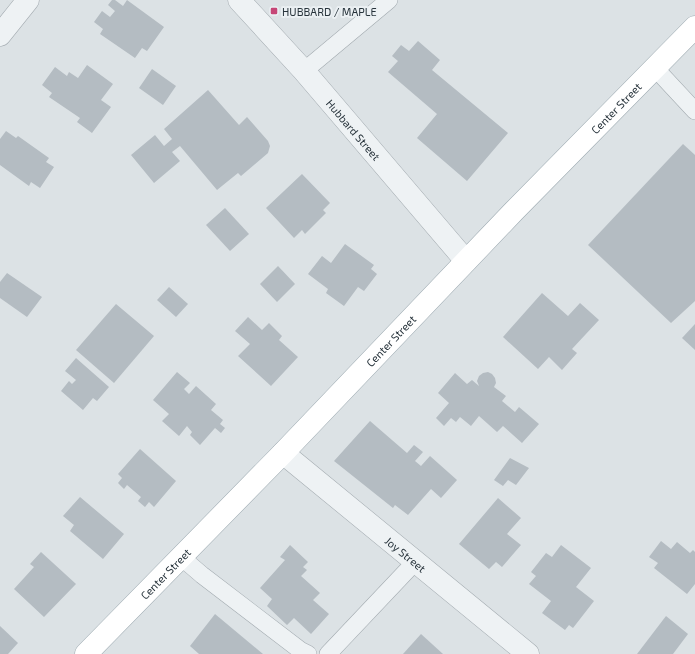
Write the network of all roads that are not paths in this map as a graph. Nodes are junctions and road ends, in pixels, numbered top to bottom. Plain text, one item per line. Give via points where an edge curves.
1 (28, 0) edge
2 (239, 0) edge
3 (389, 0) edge
4 (0, 35) edge
5 (692, 35) edge
6 (655, 68) junction
7 (304, 71) junction
8 (695, 111) edge
9 (466, 262) junction
10 (283, 453) junction
11 (181, 557) junction
12 (416, 561) junction
13 (86, 654) edge
14 (308, 654) edge
15 (328, 654) edge
16 (528, 654) edge

1 - 4 street
2 - 7 street, Hubbard Street
3 - 7 lane
5 - 6 main road, Center Street
6 - 8 lane
6 - 9 main road, Center Street
7 - 9 street, Hubbard Street
9 - 10 main road, Center Street
10 - 11 main road, Center Street
10 - 12 street, Joy Street
11 - 13 main road, Center Street
11 - 14 lane
12 - 15 lane
12 - 16 street, Joy Street

